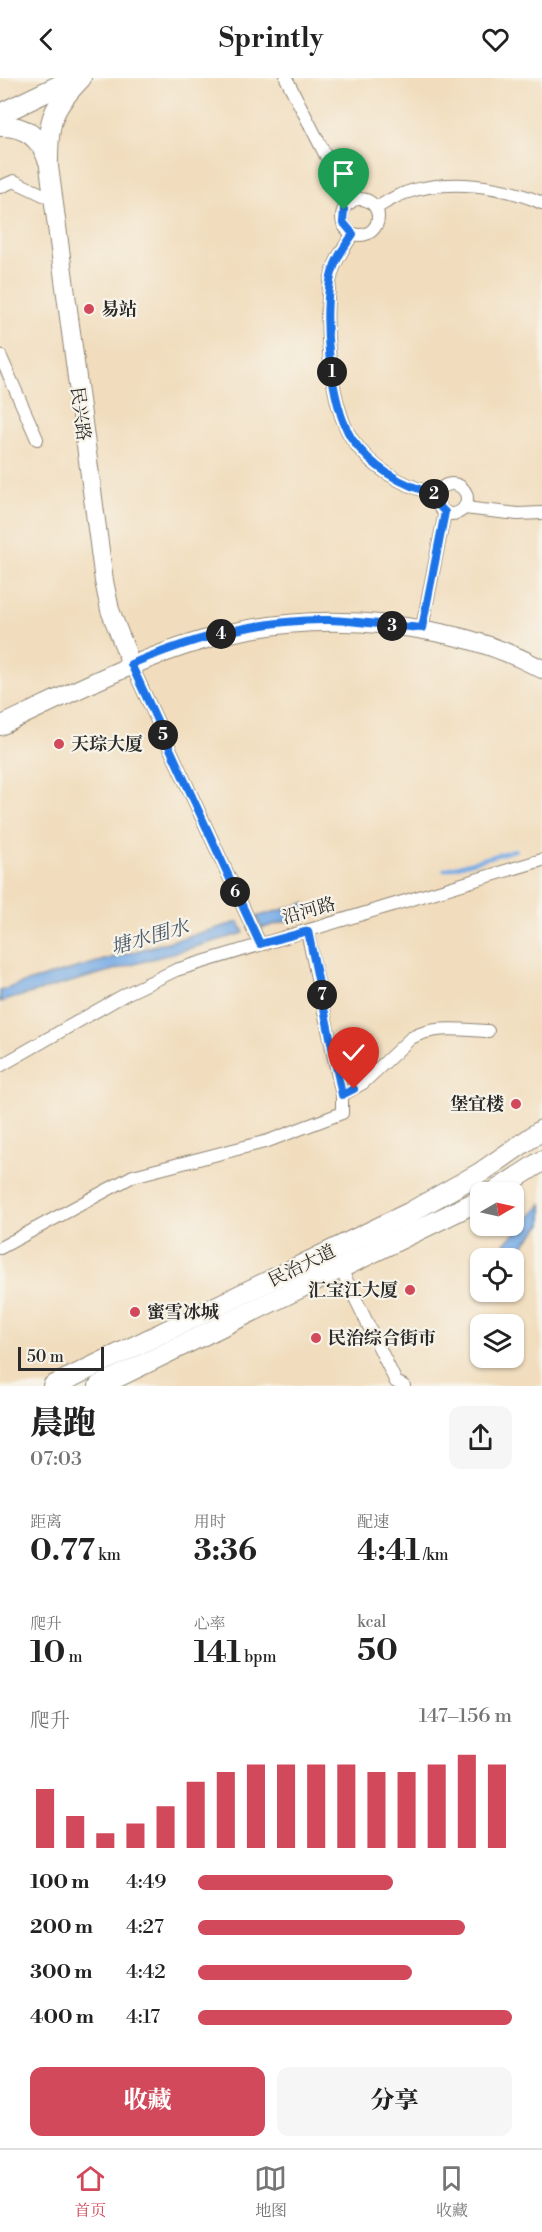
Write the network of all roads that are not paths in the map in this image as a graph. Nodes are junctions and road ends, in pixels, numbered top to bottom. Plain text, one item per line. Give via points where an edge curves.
1 (75, 78) edge
2 (81, 78) edge
3 (286, 78) edge
4 (0, 114) edge
5 (0, 126) edge
6 (48, 159) junction
7 (0, 186) edge
8 (54, 200) junction
9 (350, 202) junction
10 (542, 204) edge
11 (376, 208) junction
12 (353, 234) junction
13 (0, 355) edge
14 (37, 439) dead end
15 (438, 495) junction
16 (464, 508) junction
17 (445, 512) junction
18 (542, 513) edge
19 (422, 628) junction
20 (131, 664) junction
21 (542, 669) edge
22 (0, 726) edge
23 (542, 860) edge
24 (308, 931) junction
25 (259, 941) junction
26 (488, 1030) dead end
27 (0, 1066) edge
28 (342, 1095) junction
29 (542, 1130) edge
30 (542, 1161) edge
31 (509, 1182) edge
32 (470, 1205) edge
33 (0, 1248) edge
34 (341, 1269) junction
35 (53, 1386) edge
36 (99, 1386) edge
37 (404, 1386) edge

1 - 4 main road
2 - 6 main road via 54,109
3 - 9 street
5 - 6 main road via 17,127 32,134
6 - 8 street, 民兴路
7 - 8 street via 14,181
8 - 20 street, 民兴路 via 104,580 113,619
9 - 11 street via 367,200
9 - 12 street via 344,210 343,222
10 - 11 street via 519,193 428,186 403,193
11 - 12 street via 376,226 365,234
12 - 15 street via 339,254 326,305 333,379 342,419 351,439 376,466 409,487
13 - 14 street
15 - 16 street via 446,485 458,485 467,496
15 - 17 street via 439,506
16 - 17 street via 453,514
16 - 18 street
17 - 19 street
19 - 20 street via 327,620 263,626 202,639
19 - 21 street via 451,633
20 - 22 street
20 - 25 street
23 - 24 street, 沿河路
24 - 25 street, 沿河路
24 - 28 street
25 - 27 street, 沿河路 via 154,980
26 - 28 street via 420,1033 363,1083
28 - 33 street via 344,1110 340,1115 233,1151 133,1176
29 - 35 main road, 民治大道 via 480,1173 409,1213
30 - 31 main road
32 - 34 main road, 民治大道
34 - 36 main road, 民治大道
34 - 37 street via 396,1382

